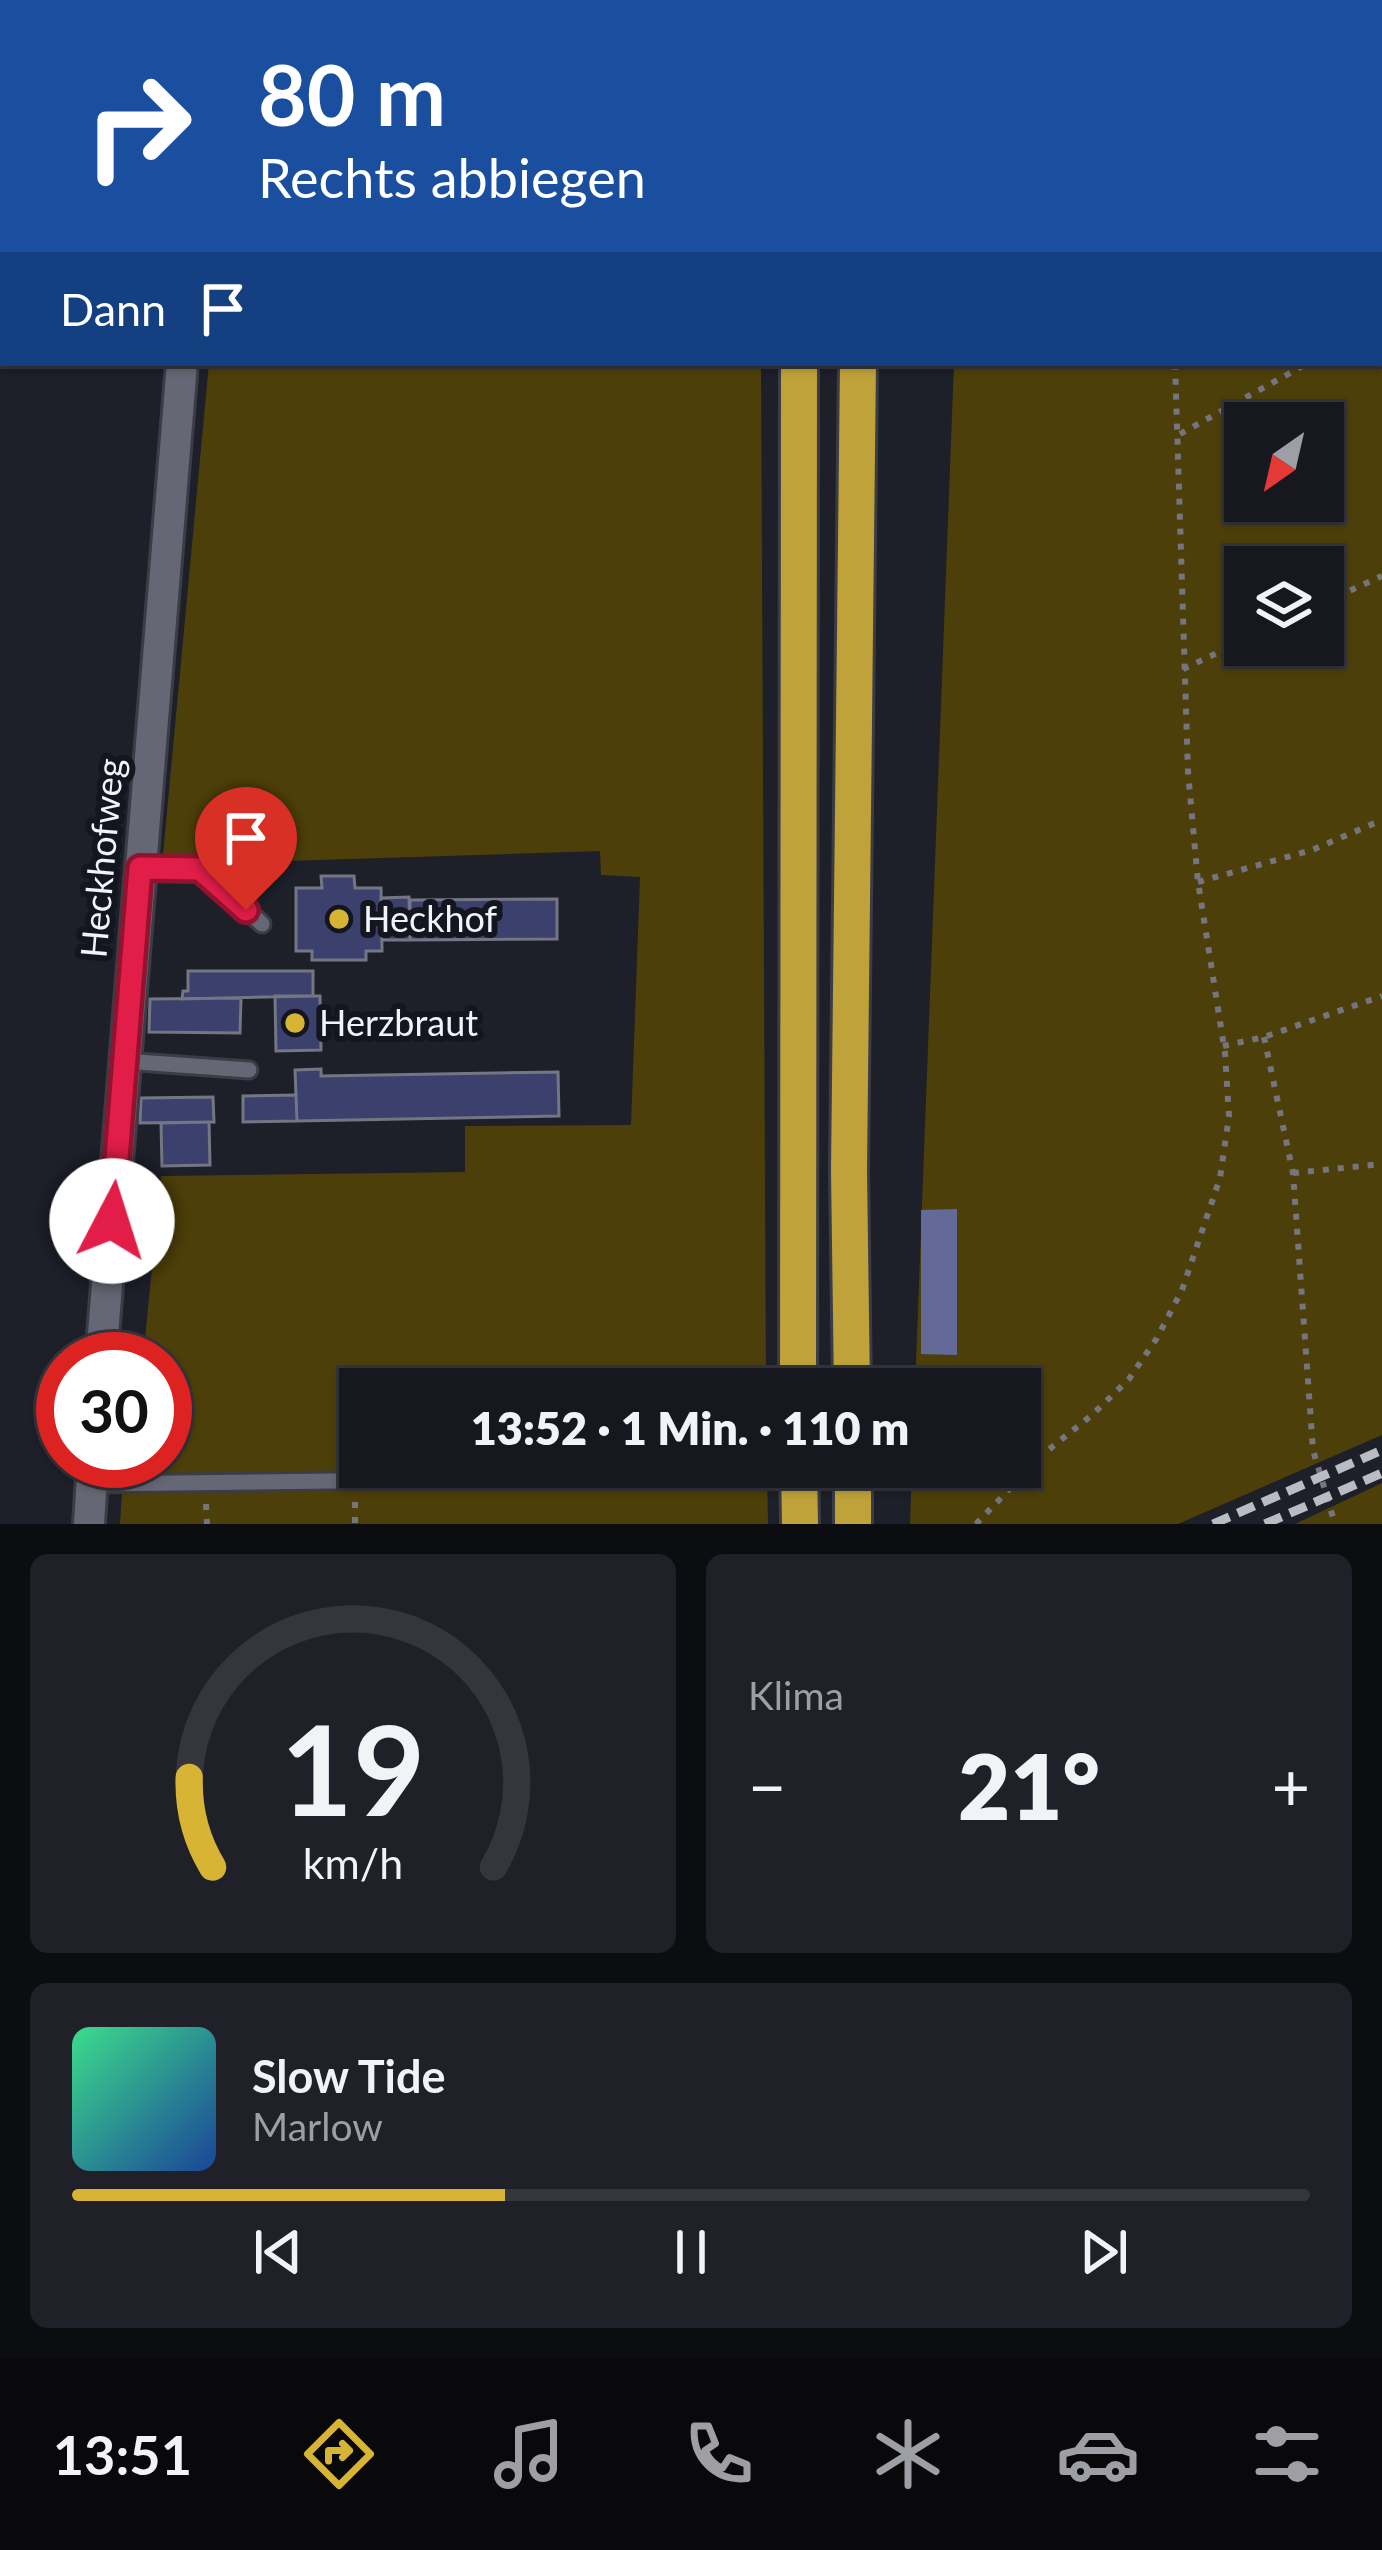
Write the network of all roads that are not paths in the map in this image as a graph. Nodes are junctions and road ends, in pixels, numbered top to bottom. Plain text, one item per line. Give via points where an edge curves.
1 (182, 366) edge
2 (799, 366) edge
3 (858, 366) edge
4 (140, 868) junction
5 (262, 924) dead end
6 (124, 1061) junction
7 (249, 1070) dead end
8 (103, 1332) edge
9 (798, 1368) edge
10 (852, 1368) edge
11 (192, 1474) edge
12 (339, 1476) edge
13 (92, 1488) edge
14 (799, 1488) edge
15 (853, 1488) edge
16 (89, 1524) edge
17 (800, 1524) edge
18 (853, 1524) edge

1 - 4 street, Heckhofweg
2 - 9 highway
3 - 10 highway
4 - 5 lane via 206,872
4 - 6 street, Heckhofweg
6 - 7 lane
6 - 8 street, Heckhofweg
11 - 12 lane
13 - 16 street
14 - 17 highway
15 - 18 highway

